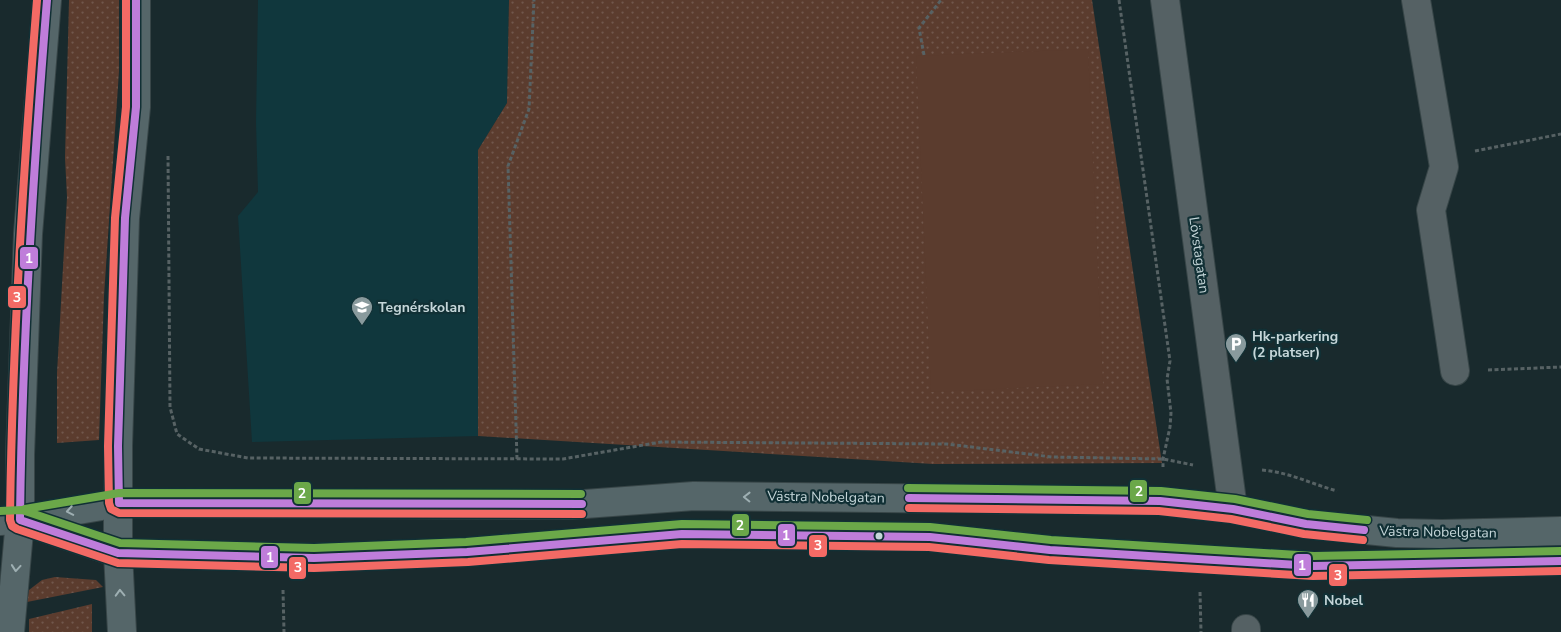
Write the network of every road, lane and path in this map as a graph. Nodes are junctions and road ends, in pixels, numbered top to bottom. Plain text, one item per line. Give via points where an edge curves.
1 (47, 0) edge
2 (136, 0) edge
3 (534, 0) edge
4 (941, 0) edge
5 (1119, 0) edge
6 (1165, 0) edge
7 (1416, 0) edge
8 (924, 55) dead end
9 (1561, 134) edge
10 (168, 149) dead end
11 (1442, 157) junction
12 (1561, 367) edge
13 (1455, 371) joint
14 (517, 459) junction
15 (1163, 459) junction
16 (1228, 467) junction
17 (1163, 468) dead end
18 (1342, 492) dead end
19 (118, 503) junction
20 (1233, 509) junction
21 (10, 520) edge
22 (1561, 531) edge
23 (118, 553) junction
24 (282, 556) junction
25 (1561, 562) edge
26 (1200, 590) dead end
27 (10, 632) edge
28 (122, 632) edge
29 (284, 632) edge
30 (1201, 632) edge

1 - 21 main road via 28,234 20,455
2 - 19 main road via 136,107 125,218
3 - 14 path via 529,109 508,166
4 - 8 path via 919,28
5 - 15 path via 1170,361 1167,379 1170,427
6 - 16 street, Lövstagatan
7 - 11 street
9 - 11 path
10 - 14 path via 170,407 177,434 199,449 248,458
11 - 13 street via 1444,167 1431,210
12 - 13 path
14 - 15 path via 562,459 661,442 947,444 1052,457
15 - 16 path via 1191,465
15 - 17 path
16 - 18 path via 1278,471
16 - 20 street, Lövstagatan
20 -> 19 main road, Västra Nobelgatan via 1160,501 704,496 571,505
19 -> 21 main road, Västra Nobelgatan
19 - 23 main road
20 - 22 main road, Västra Nobelgatan via 1306,524 1397,533
21 - 23 main road
21 -> 27 main road
23 - 24 main road
28 -> 23 main road
24 - 25 main road via 314,558 467,552 682,534 930,537 1050,550 1314,566
24 - 29 path
26 - 30 path

